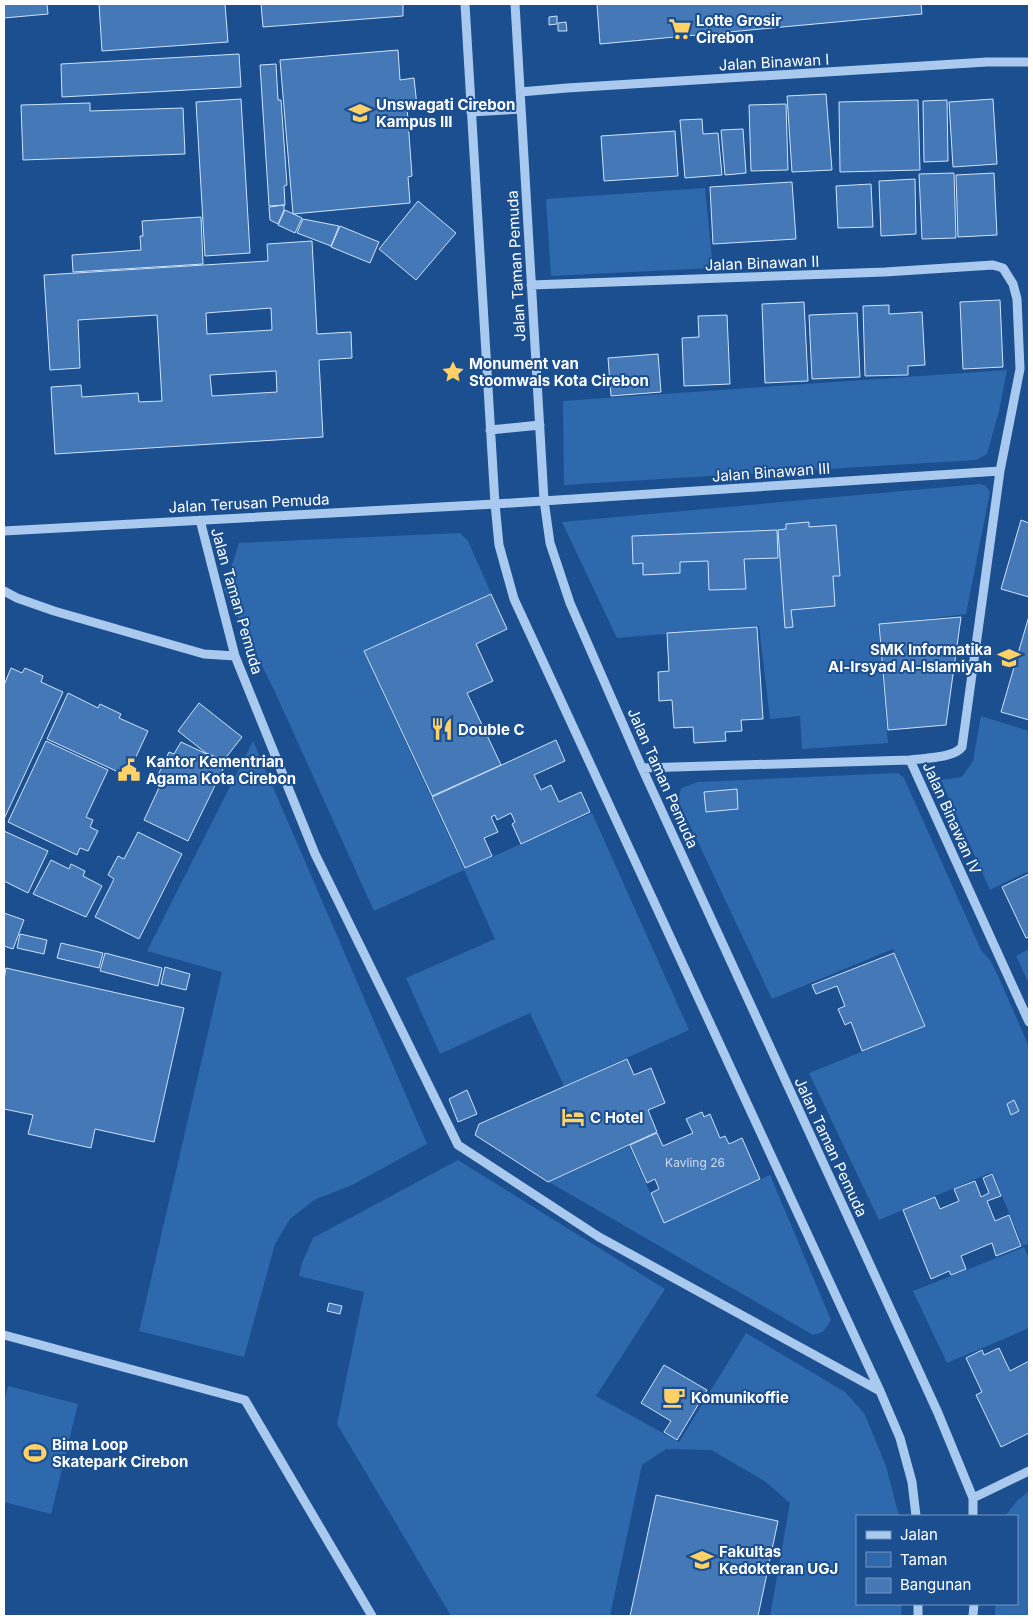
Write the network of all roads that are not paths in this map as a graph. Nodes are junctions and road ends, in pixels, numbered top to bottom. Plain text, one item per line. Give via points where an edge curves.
1 (465, 4) edge
2 (515, 4) edge
3 (1029, 62) edge
4 (520, 92) junction
5 (521, 109) junction
6 (471, 112) junction
7 (531, 285) junction
8 (540, 425) junction
9 (490, 430) junction
10 (1000, 470) junction
11 (544, 500) junction
12 (495, 504) junction
13 (200, 520) junction
14 (4, 531) edge
15 (4, 591) edge
16 (235, 656) junction
17 (910, 760) junction
18 (642, 768) junction
19 (1029, 1022) edge
20 (4, 1335) edge
21 (880, 1391) junction
22 (1029, 1471) edge
23 (973, 1498) junction
24 (916, 1515) edge
25 (973, 1515) edge
26 (372, 1616) edge

1 - 6 street
2 - 4 street, Jalan Taman Pemuda
3 - 4 street, Jalan Binawan I
4 - 5 street, Jalan Taman Pemuda
5 - 6 street
5 - 7 street, Jalan Taman Pemuda
6 - 9 street
7 - 8 street, Jalan Taman Pemuda
7 - 10 street, Jalan Binawan II via 993,265 1003,268 1013,284 1016,299 1020,368
8 - 9 street
8 - 11 street, Jalan Taman Pemuda
9 - 12 street
10 - 11 street, Jalan Binawan III
10 - 17 street via 962,747 948,755
11 - 12 street, Jalan Binawan III
11 - 18 street, Jalan Taman Pemuda via 550,543 570,603
12 - 13 street, Jalan Terusan Pemuda
12 - 21 street via 499,545 514,600
13 - 14 street, Jalan Terusan Pemuda
13 - 16 street, Jalan Taman Pemuda
15 - 16 street via 54,611 204,654
16 - 21 street, Jalan Taman Pemuda via 316,854 458,1145 599,1237
17 - 18 street, Jalan Binawan IV
17 - 19 street, Jalan Binawan IV
18 - 23 street, Jalan Taman Pemuda via 938,1413
20 - 26 street via 245,1400
21 - 24 street via 900,1438 912,1482
22 - 23 street
23 - 25 street, Jalan Taman Pemuda

